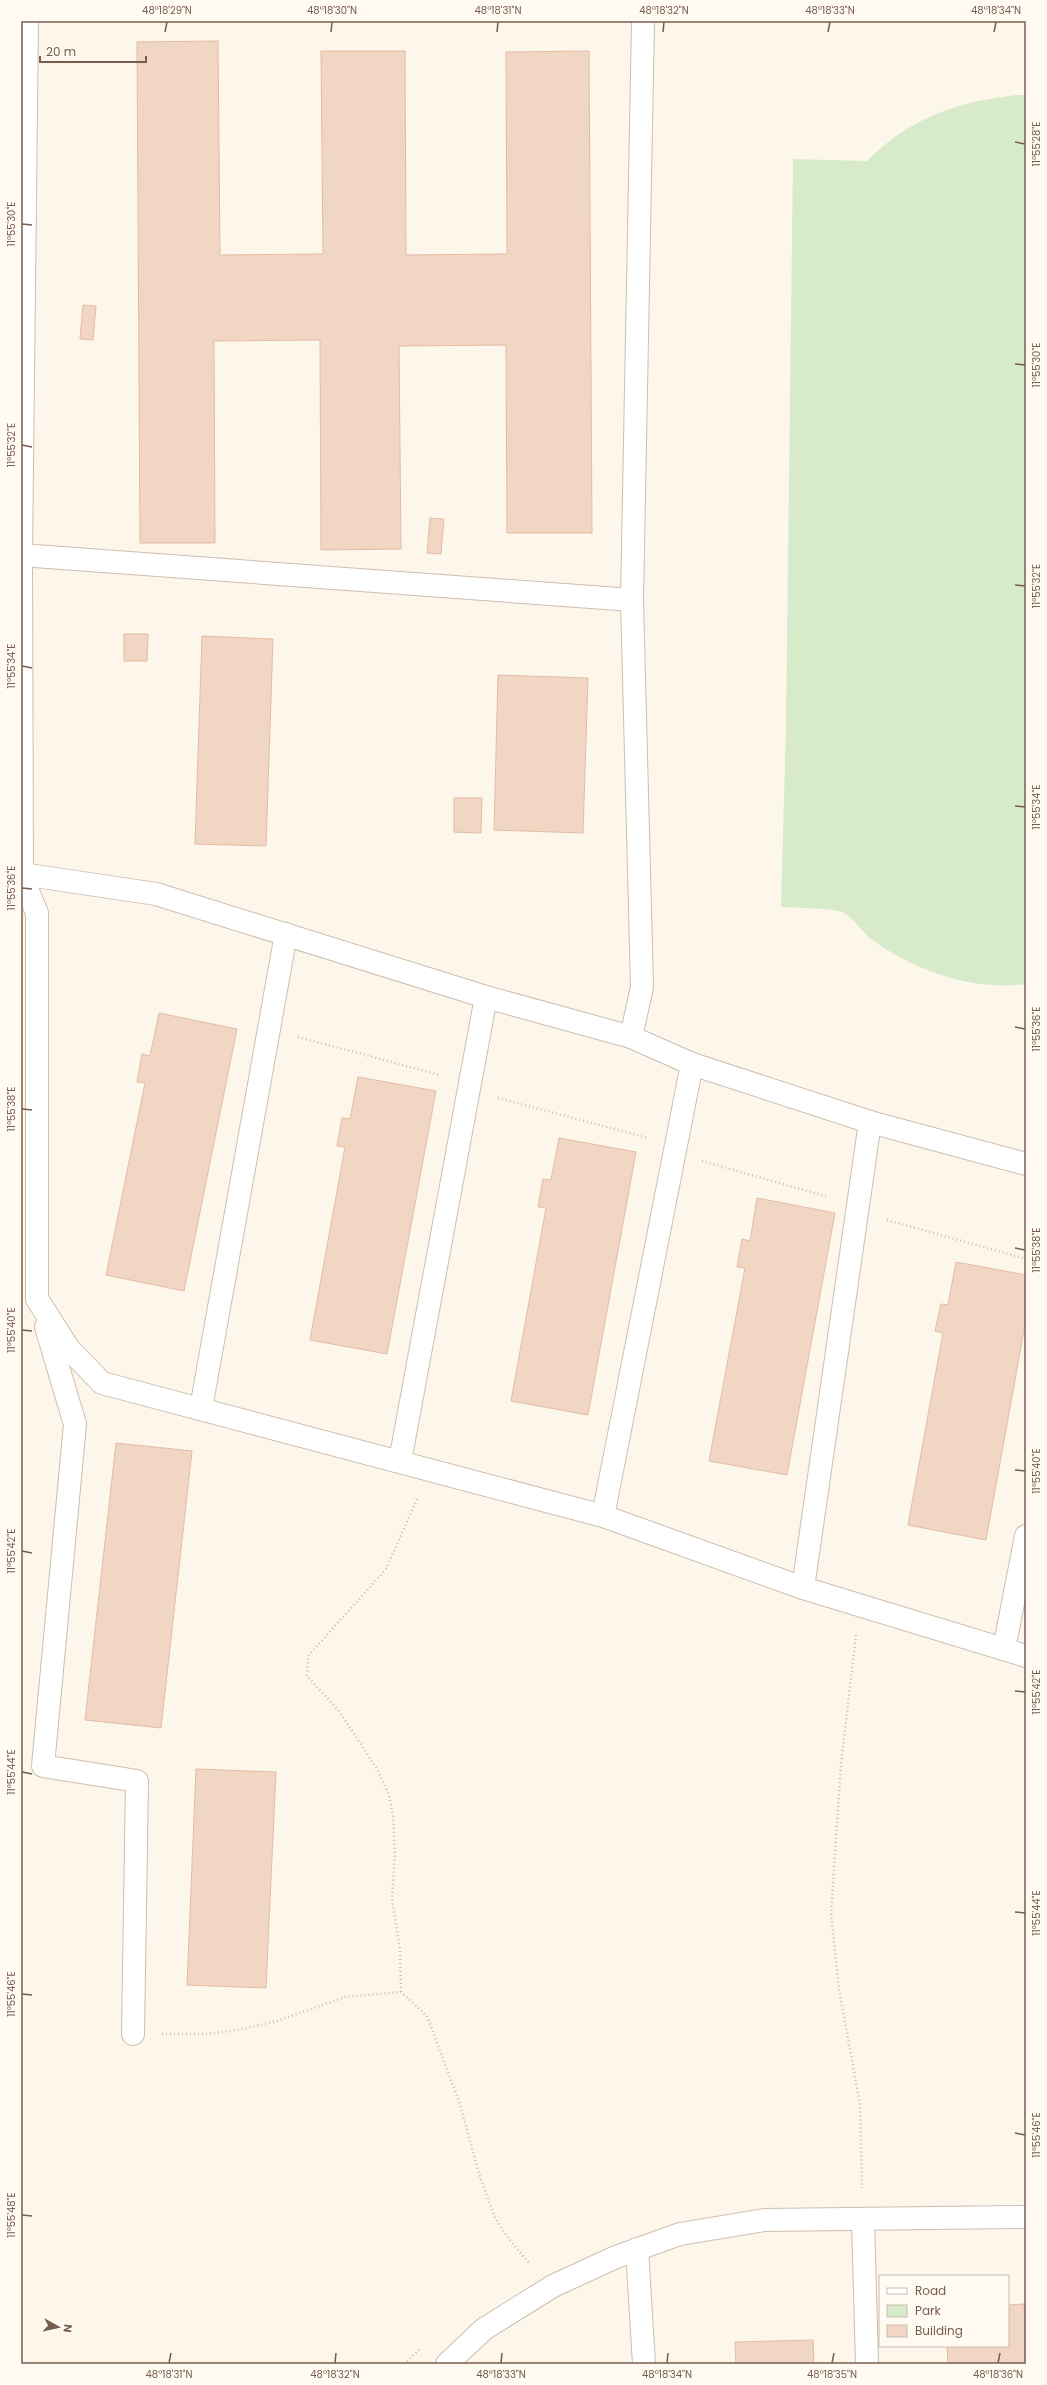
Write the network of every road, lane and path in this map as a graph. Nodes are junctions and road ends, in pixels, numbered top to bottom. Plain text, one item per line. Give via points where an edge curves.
1 (27, 21) edge
2 (643, 21) edge
3 (22, 555) edge
4 (632, 600) junction
5 (22, 874) edge
6 (286, 934) junction
7 (486, 997) junction
8 (631, 1037) junction
9 (692, 1064) junction
10 (870, 1122) junction
11 (1026, 1164) edge
12 (37, 1299) junction
13 (201, 1408) junction
14 (400, 1461) junction
15 (426, 1468) junction
16 (603, 1516) junction
17 (1026, 1536) edge
18 (803, 1588) junction
19 (860, 1606) junction
20 (1004, 1649) junction
21 (1026, 1656) edge
22 (401, 1992) junction
23 (133, 2034) joint
24 (1026, 2217) edge
25 (863, 2219) junction
26 (638, 2249) junction
27 (530, 2264) dead end
28 (447, 2364) edge
29 (644, 2364) edge
30 (867, 2364) edge

1 - 3 street
2 - 4 street
3 - 4 street
3 - 5 street
4 - 8 street via 642,987
5 - 6 street via 156,894
5 - 12 street via 37,913
6 - 7 street
6 - 13 street
7 - 8 street
7 - 14 street
8 - 9 street
9 - 10 street
9 - 16 street
10 - 11 street
10 - 18 street
12 - 13 street via 69,1349 102,1383
12 - 23 street via 75,1424 43,1766 138,1781
13 - 14 street
14 - 15 street
15 - 16 street
15 - 22 path via 406,1529 386,1569 308,1656 306,1668 307,1676 339,1711 377,1769 389,1795 395,1854 392,1899 400,1950
16 - 18 street
17 - 20 street
18 - 19 street
19 - 20 street
19 - 25 path via 841,1764 831,1914 839,1989 860,2104
20 - 21 street
22 - 23 path via 345,1997 278,2021 238,2030 204,2034
22 - 27 path via 427,2016 460,2104 479,2174 495,2218
24 - 25 street
25 - 26 street via 764,2220 680,2234
25 - 30 street
26 - 28 street via 554,2286 484,2329
26 - 29 street

